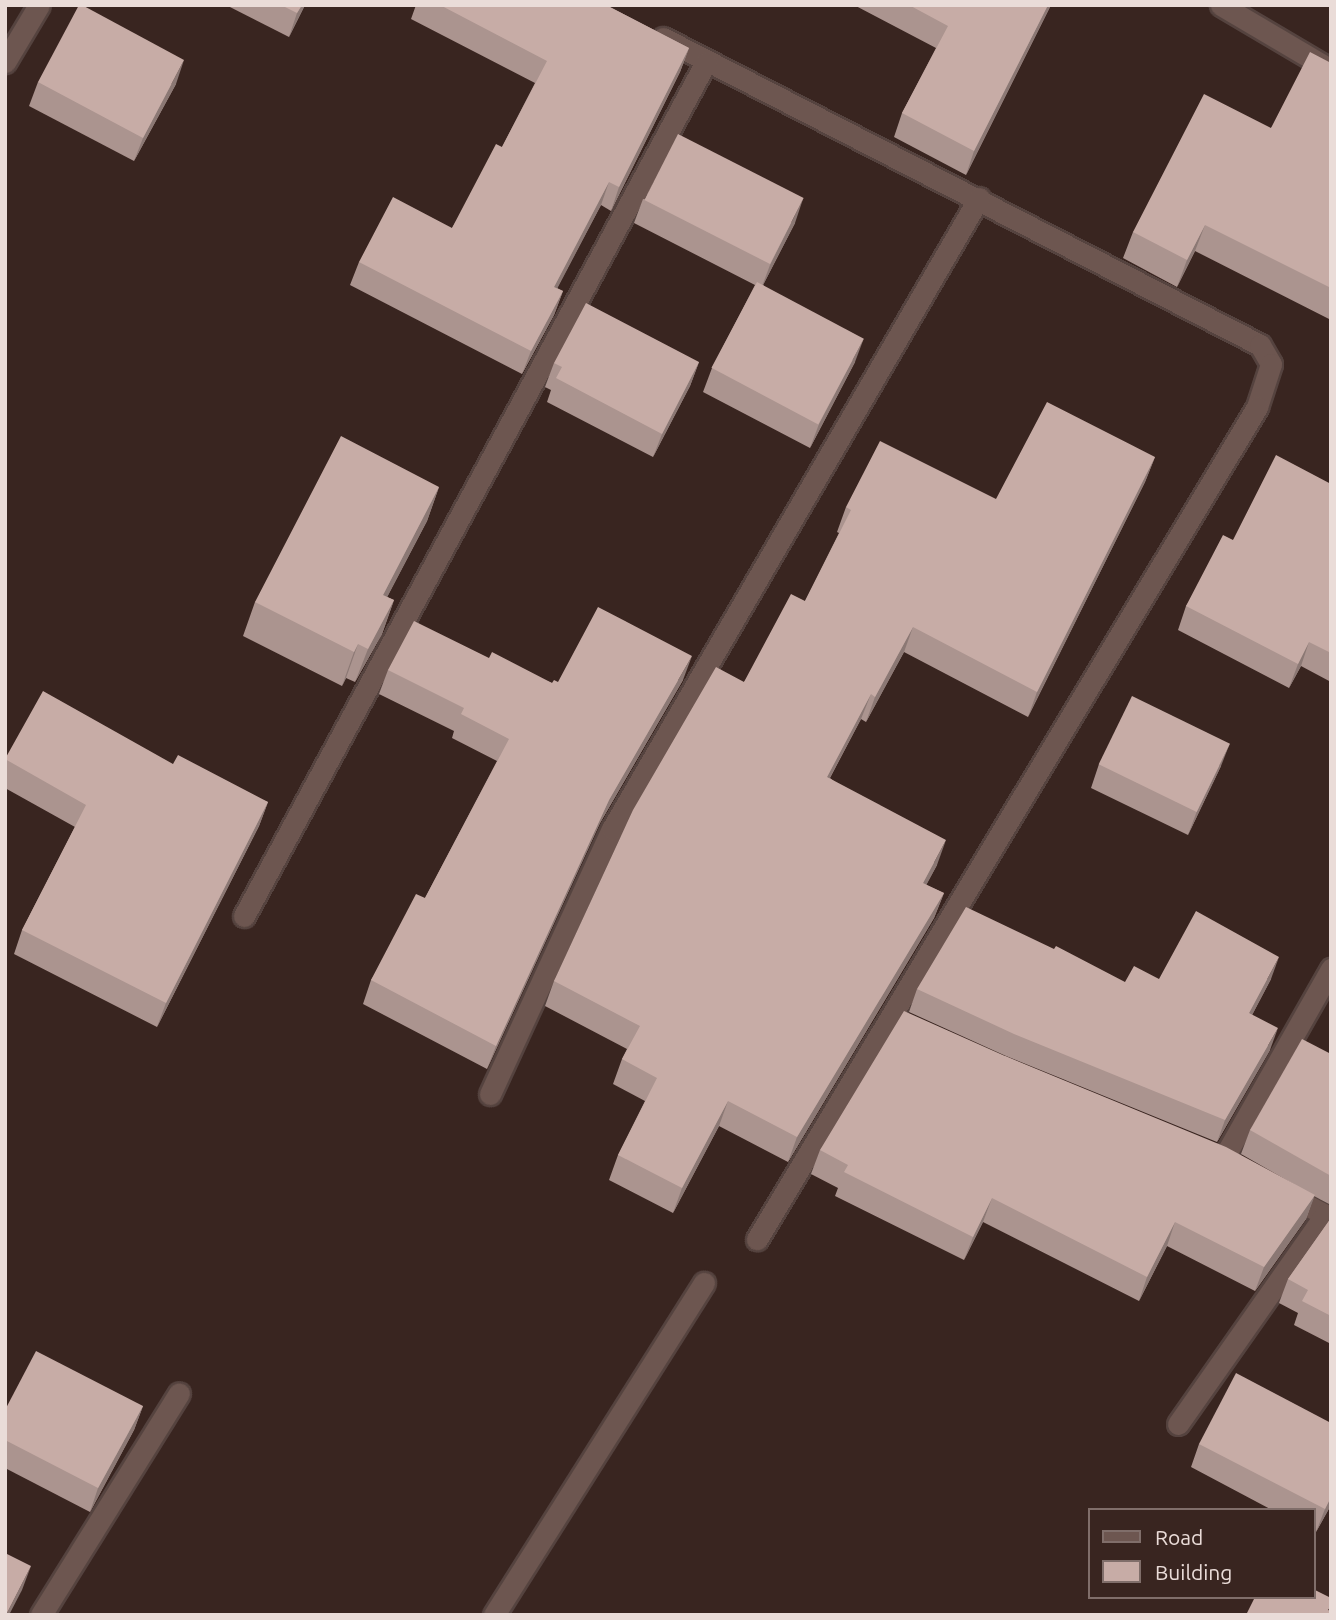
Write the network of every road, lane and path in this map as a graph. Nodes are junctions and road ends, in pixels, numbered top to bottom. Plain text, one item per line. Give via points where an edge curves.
1 (40, 5) edge
2 (1221, 5) edge
3 (650, 31) edge
4 (5, 62) edge
5 (706, 62) junction
6 (1331, 70) edge
7 (979, 198) junction
8 (244, 916) dead end
9 (1331, 969) edge
10 (490, 1094) dead end
11 (1198, 1149) edge
12 (1223, 1159) junction
13 (1246, 1171) edge
14 (1268, 1184) edge
15 (1328, 1217) edge
16 (757, 1239) dead end
17 (704, 1283) dead end
18 (178, 1394) dead end
19 (1178, 1424) dead end
20 (41, 1615) edge
21 (494, 1615) edge

1 - 4 street
2 - 6 street
3 - 5 street
5 - 7 street
5 - 8 street
7 - 10 street via 612,829
7 - 16 street via 1260,345 1271,364 1256,407 897,1021
9 - 12 street
11 - 12 street
12 - 13 street
14 - 15 street
15 - 19 street
17 - 21 street
18 - 20 street

